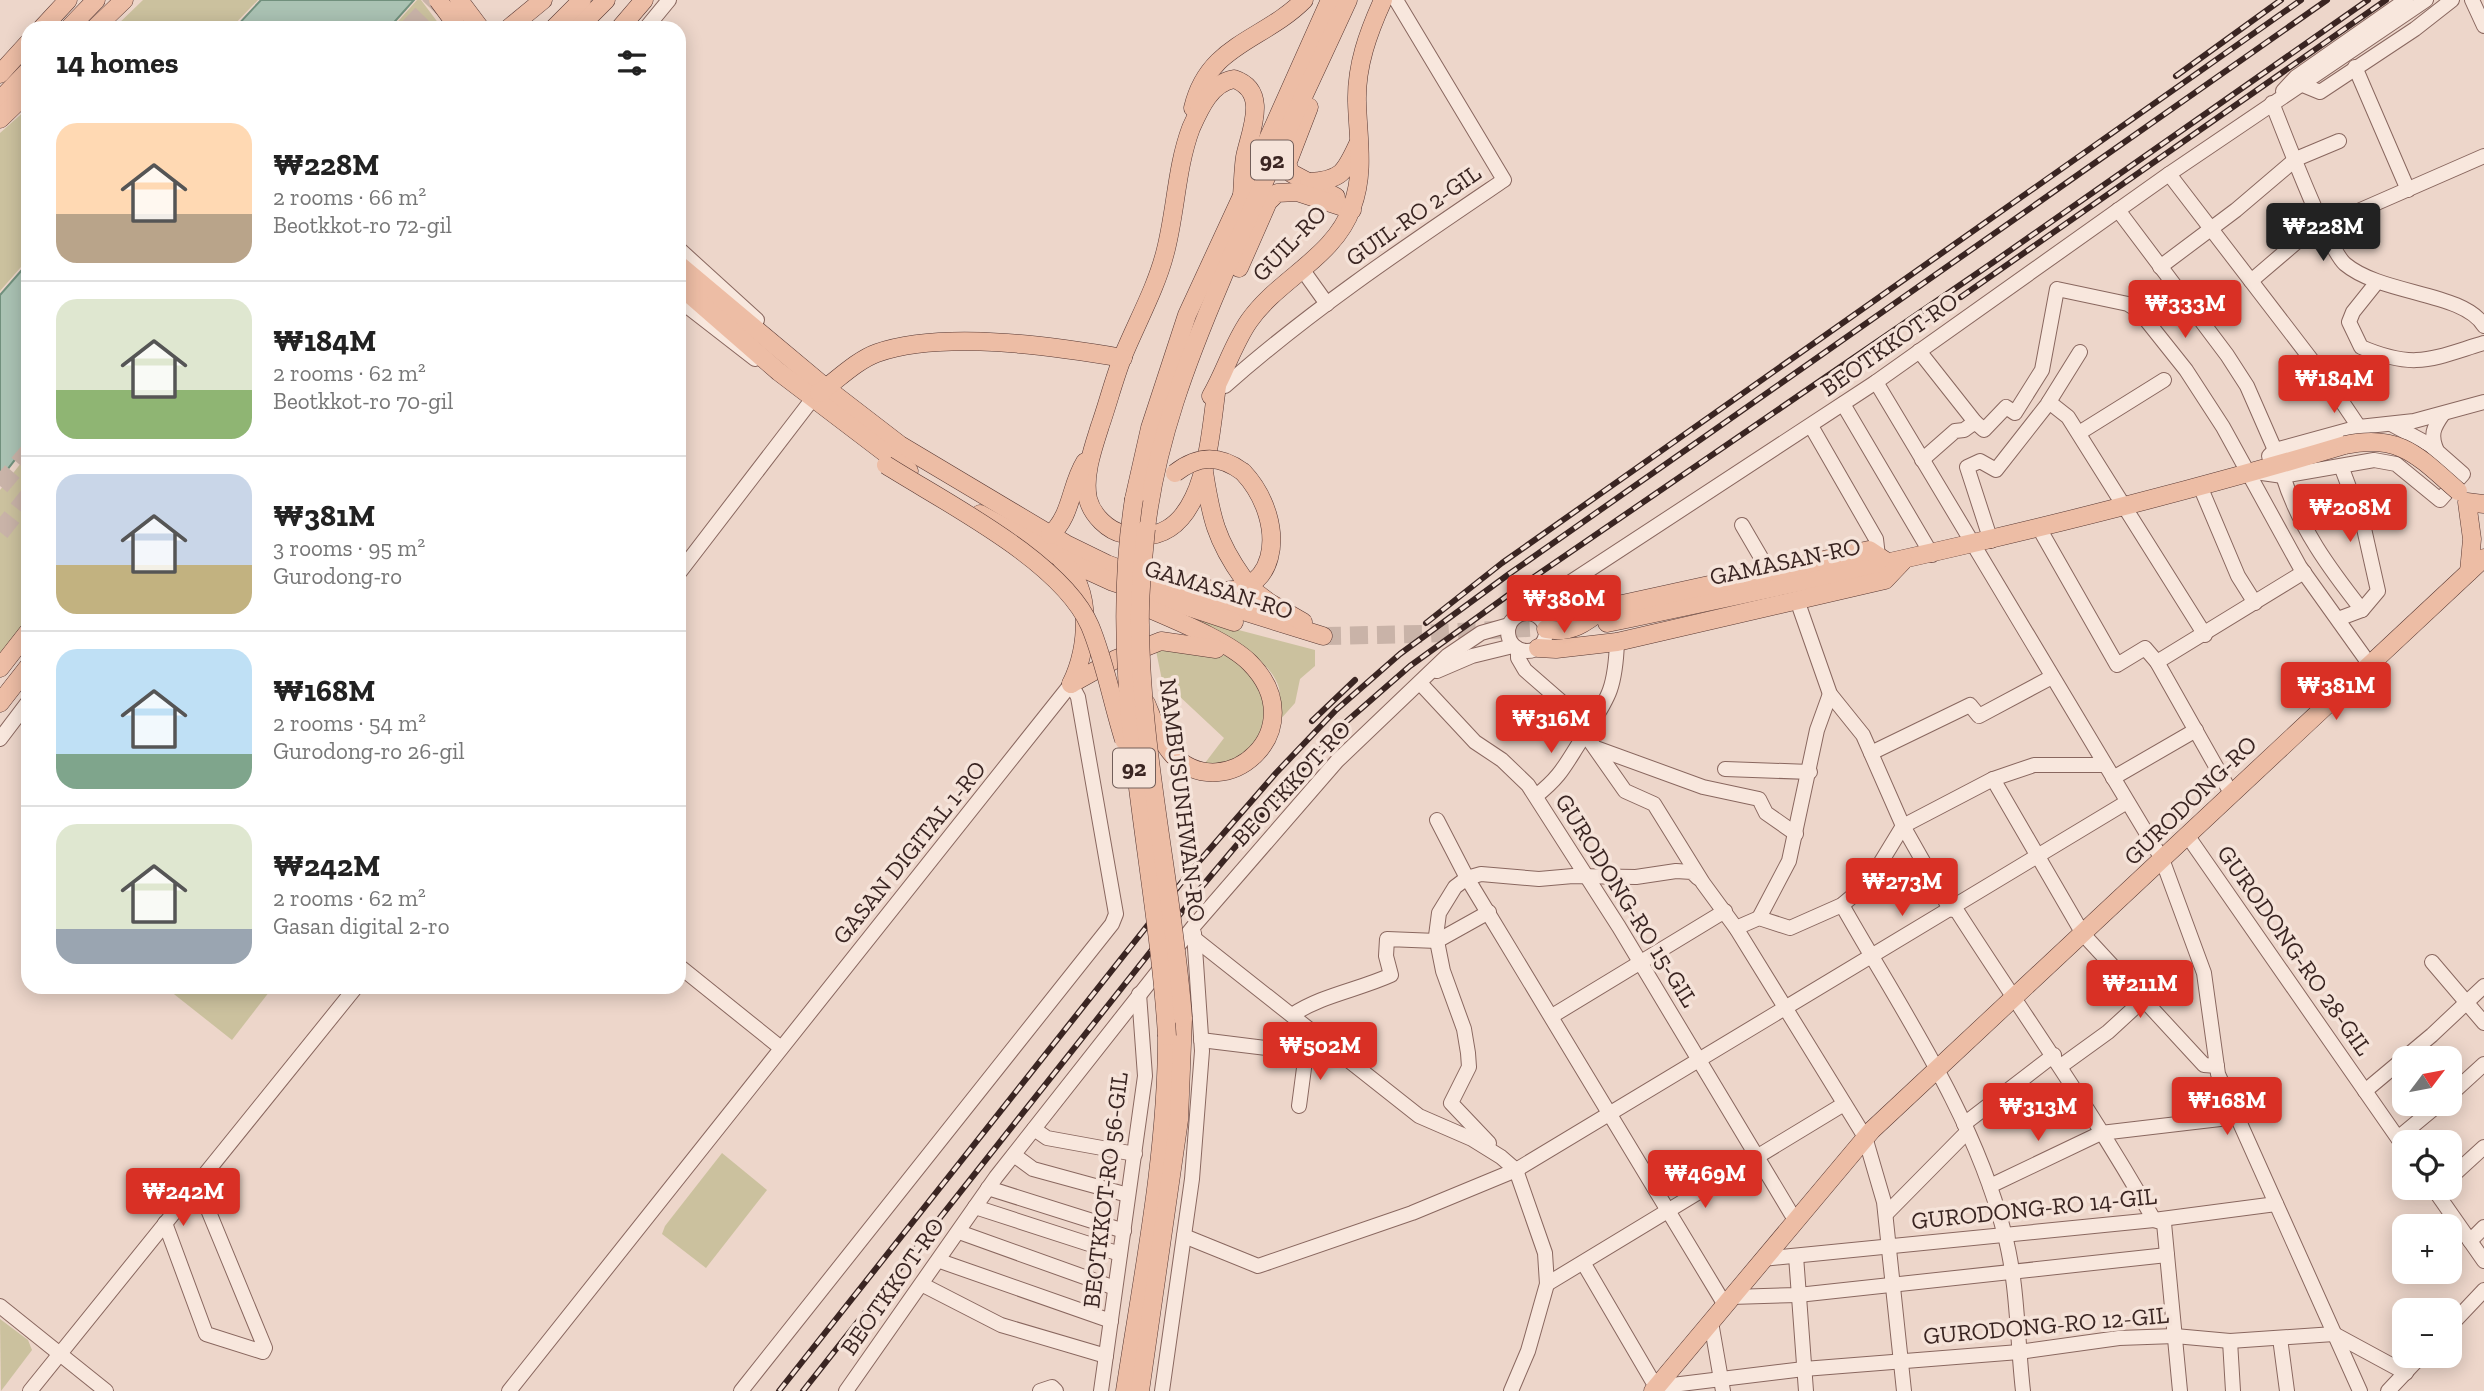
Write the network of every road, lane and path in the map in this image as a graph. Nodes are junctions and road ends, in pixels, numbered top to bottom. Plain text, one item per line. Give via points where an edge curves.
1 (68, 0) edge
2 (96, 0) edge
3 (124, 0) edge
4 (438, 0) edge
5 (459, 0) edge
6 (544, 0) edge
7 (582, 0) edge
8 (606, 0) edge
9 (644, 0) edge
10 (669, 0) edge
11 (1304, 0) edge
12 (1329, 0) edge
13 (1348, 0) edge
14 (1382, 0) edge
15 (1396, 0) edge
16 (2406, 0) edge
17 (2426, 0) edge
18 (2452, 0) edge
19 (2472, 0) edge
20 (48, 21) edge
21 (76, 21) edge
22 (102, 21) edge
23 (466, 21) edge
24 (471, 21) edge
25 (518, 21) edge
26 (530, 21) edge
27 (561, 21) edge
28 (585, 21) edge
29 (626, 21) edge
30 (652, 21) edge
31 (2484, 26) edge
32 (1327, 46) junction
33 (21, 51) edge
34 (2355, 67) junction
35 (0, 74) edge
36 (21, 78) edge
37 (2303, 85) junction
38 (21, 99) edge
39 (0, 100) edge
40 (2272, 103) junction
41 (0, 119) edge
42 (1191, 128) junction
43 (1360, 141) junction
44 (2339, 141) dead end
45 (2484, 156) edge
46 (2296, 159) junction
47 (2169, 174) junction
48 (1309, 182) junction
49 (2408, 190) junction
50 (1242, 196) junction
51 (1319, 200) junction
52 (1352, 210) junction
53 (2118, 210) junction
54 (2324, 226) junction
55 (2211, 229) junction
56 (1330, 242) junction
57 (686, 255) edge
58 (2160, 267) junction
59 (1302, 269) junction
60 (686, 273) edge
61 (2251, 281) junction
62 (2377, 282) junction
63 (686, 289) edge
64 (712, 304) junction
65 (1327, 304) junction
66 (686, 306) edge
67 (1203, 323) junction
68 (2484, 326) edge
69 (769, 342) junction
70 (2484, 343) edge
71 (1919, 351) junction
72 (2080, 352) dead end
73 (1123, 358) junction
74 (779, 372) junction
75 (2164, 380) dead end
76 (1876, 382) junction
77 (1217, 386) junction
78 (820, 393) junction
79 (2049, 402) junction
80 (2484, 402) edge
81 (1843, 404) junction
82 (2443, 414) junction
83 (1975, 422) junction
84 (2391, 424) junction
85 (1811, 425) junction
86 (2359, 426) junction
87 (2079, 433) junction
88 (863, 437) junction
89 (1093, 450) junction
90 (2275, 450) junction
91 (2437, 451) junction
92 (1922, 460) junction
93 (2341, 466) junction
94 (1204, 467) junction
95 (2251, 473) junction
96 (2283, 476) junction
97 (2200, 486) junction
98 (2468, 493) edge
99 (1146, 503) junction
100 (2124, 506) junction
101 (2484, 517) edge
102 (1180, 518) junction
103 (1742, 526) dead end
104 (2039, 528) junction
105 (1050, 535) junction
106 (1991, 541) junction
107 (1973, 545) junction
108 (1062, 553) junction
109 (1932, 555) junction
110 (2484, 558) edge
111 (1890, 561) junction
112 (686, 564) edge
113 (2304, 572) junction
114 (2469, 572) junction
115 (1764, 573) junction
116 (1567, 588) junction
117 (1797, 600) junction
118 (2255, 603) junction
119 (2362, 610) junction
120 (1525, 612) junction
121 (1603, 615) junction
122 (2338, 619) junction
123 (1509, 625) junction
124 (1546, 627) junction
125 (2205, 635) junction
126 (21, 641) edge
127 (1615, 642) junction
128 (1516, 647) junction
129 (1538, 648) junction
130 (1240, 654) junction
131 (2157, 662) junction
132 (2370, 665) junction
133 (0, 668) edge
134 (1433, 673) junction
135 (21, 676) edge
136 (2052, 677) junction
137 (1420, 683) junction
138 (1071, 684) junction
139 (1830, 694) junction
140 (1144, 699) junction
141 (0, 703) edge
142 (21, 711) edge
143 (2196, 730) junction
144 (1586, 732) junction
145 (0, 739) edge
146 (1596, 748) junction
147 (1871, 753) junction
148 (2105, 765) junction
149 (1725, 769) dead end
150 (1135, 772) junction
151 (1810, 772) junction
152 (2113, 778) junction
153 (1993, 779) junction
154 (2231, 793) junction
155 (1536, 796) junction
156 (2127, 802) junction
157 (1437, 821) dead end
158 (1903, 826) junction
159 (1796, 834) junction
160 (2187, 835) junction
161 (2037, 855) junction
162 (2162, 859) junction
163 (1467, 878) junction
164 (1588, 878) junction
165 (1703, 883) junction
166 (1842, 905) junction
167 (1951, 909) junction
168 (1725, 911) junction
169 (1489, 912) junction
170 (1759, 918) junction
171 (1736, 928) junction
172 (1194, 933) junction
173 (2083, 934) junction
174 (1437, 941) junction
175 (1872, 956) junction
176 (1640, 961) junction
177 (2432, 962) dead end
178 (686, 972) edge
179 (2484, 986) edge
180 (350, 994) edge
181 (1139, 994) junction
182 (2012, 997) junction
183 (2144, 999) junction
184 (2467, 1002) junction
185 (1785, 1010) junction
186 (1292, 1016) junction
187 (1552, 1016) junction
188 (2484, 1023) edge
189 (1202, 1040) junction
190 (781, 1048) junction
191 (1698, 1060) junction
192 (2058, 1060) junction
193 (2484, 1064) edge
194 (2217, 1066) junction
195 (1938, 1067) junction
196 (2462, 1084) edge
197 (2365, 1091) junction
198 (1844, 1104) junction
199 (1298, 1106) dead end
200 (1609, 1115) junction
201 (2428, 1116) edge
202 (2237, 1117) junction
203 (1965, 1128) junction
204 (1034, 1129) junction
205 (2392, 1130) edge
206 (2414, 1130) edge
207 (2101, 1133) junction
208 (1865, 1137) junction
209 (2484, 1147) edge
210 (1135, 1154) junction
211 (1014, 1155) junction
212 (1502, 1157) junction
213 (1757, 1158) junction
214 (2462, 1167) edge
215 (1516, 1170) junction
216 (197, 1183) junction
217 (1990, 1185) junction
218 (988, 1188) junction
219 (1128, 1195) junction
220 (2443, 1200) edge
221 (2276, 1204) junction
222 (975, 1208) junction
223 (1667, 1213) junction
224 (1886, 1214) junction
225 (1795, 1220) junction
226 (2154, 1220) junction
227 (165, 1223) junction
228 (2484, 1227) edge
229 (1124, 1231) junction
230 (959, 1232) junction
231 (2005, 1234) junction
232 (1184, 1236) junction
233 (2470, 1241) junction
234 (1889, 1245) junction
235 (1120, 1254) junction
236 (2167, 1255) junction
237 (1796, 1256) junction
238 (1762, 1259) junction
239 (940, 1261) junction
240 (2484, 1261) edge
241 (1584, 1264) junction
242 (2010, 1271) junction
243 (1892, 1283) junction
244 (923, 1284) junction
245 (1547, 1284) junction
246 (1115, 1288) junction
247 (2484, 1290) edge
248 (1798, 1295) junction
249 (1728, 1301) junction
250 (0, 1306) edge
251 (2462, 1313) edge
252 (1111, 1321) junction
253 (1711, 1322) junction
254 (2334, 1334) junction
255 (2175, 1336) junction
256 (2280, 1338) junction
257 (2230, 1341) junction
258 (2019, 1352) junction
259 (60, 1354) junction
260 (1106, 1356) junction
261 (1900, 1360) junction
262 (2410, 1368) edge
263 (1804, 1369) junction
264 (2406, 1373) junction
265 (1723, 1385) edge
266 (1655, 1389) edge
267 (30, 1391) edge
268 (106, 1391) edge
269 (509, 1391) edge
270 (741, 1391) edge
271 (846, 1391) edge
272 (1040, 1391) edge
273 (1056, 1391) edge
274 (1101, 1391) edge
275 (1125, 1391) edge
276 (1140, 1391) edge
277 (1162, 1391) edge
278 (1511, 1391) edge
279 (1806, 1391) edge
280 (1904, 1391) edge
281 (2023, 1391) edge
282 (2180, 1391) edge
283 (2233, 1391) edge
284 (2287, 1391) edge
285 (2360, 1391) edge
286 (2388, 1391) edge

1 - 20 main road
2 - 21 main road
3 - 22 main road
4 - 23 main road, bridge
5 - 24 main road, bridge
6 - 25 main road
6 - 26 main road
7 - 27 main road
8 - 28 main road
9 - 29 main road
10 - 30 street
11 - 42 main road via 1286,17 1214,63 1201,81
12 - 50 main road, NAMBUSUNHWAN-RO / 92
13 - 32 main road, NAMBUSUNHWAN-RO / 92
14 - 43 main road, GUIL-RO via 1360,60
15 - 65 street, GUIL-RO 2-GIL via 1504,180
16 - 40 street, BEOTKKOT-RO via 2296,77
17 - 37 street, BEOTKKOT-RO
18 - 34 street
19 - 31 street
32 - 48 main road via 1320,82 1286,161 1291,173
32 - 67 main road, NAMBUSUNHWAN-RO / 92 via 1275,153
33 - 35 main road
34 - 37 street via 2318,92
34 - 49 street
36 - 39 main road
37 - 40 street, BEOTKKOT-RO
38 - 41 main road
40 - 46 street
40 - 47 street, BEOTKKOT-RO
42 - 50 main road via 1214,88 1234,79 1247,85 1256,110
42 - 73 main road via 1165,254
43 - 48 main road via 1341,174 1328,181
43 - 52 main road, GUIL-RO via 1362,171
44 - 46 street
45 - 49 street
46 - 54 street
46 - 55 street
47 - 53 street, BEOTKKOT-RO
47 - 55 street
48 - 52 main road
49 - 54 street
50 - 99 main road, NAMBUSUNHWAN-RO / 92 via 1187,315 1150,428
51 - 52 main road
51 - 56 main road via 1330,216
51 - 67 main road via 1291,191 1273,196 1229,291
52 - 56 main road, GUIL-RO
53 - 58 street
53 - 71 street, BEOTKKOT-RO
54 - 61 street via 2299,240
54 - 62 street via 2344,263
55 - 58 street
55 - 61 street
56 - 59 main road, GUIL-RO
57 - 69 street via 763,325
58 - 90 street via 2247,386
59 - 65 street
59 - 77 main road, GUIL-RO via 1250,320
60 - 64 main road, GAMASAN-RO
61 - 86 street
62 - 68 street via 2464,308 2478,315
62 - 70 street via 2349,322 2361,347 2392,360 2416,362
63 - 64 main road, GAMASAN-RO
64 - 69 main road, GAMASAN-RO
64 - 74 main road, GAMASAN-RO
65 - 77 street, GUIL-RO 2-GIL via 1225,386
66 - 74 street via 748,356
67 - 99 main road, NAMBUSUNHWAN-RO / 92 via 1164,430
69 - 78 main road, GAMASAN-RO
71 - 76 street, BEOTKKOT-RO
71 - 83 street
72 - 79 street
73 - 78 main road via 934,341 874,354
73 - 89 main road
74 - 78 main road, GAMASAN-RO
75 - 87 street
76 - 81 street, BEOTKKOT-RO
76 - 92 street
77 - 94 main road
77 - 102 main road via 1208,400
78 - 88 main road, GAMASAN-RO
78 - 105 main road, GAMASAN-RO
78 - 112 street
79 - 87 street via 2068,416
79 - 106 street via 1996,470 1980,461 1967,467
80 - 82 street
81 - 85 street, BEOTKKOT-RO
81 - 109 street
82 - 84 street
82 - 91 street via 2432,438
83 - 92 street via 1955,431
83 - 95 street via 1984,430 2006,407 2015,414 2042,370 2057,289 2128,304 2139,311 2186,370
84 - 86 street
84 - 91 street
85 - 111 street, GAMASAN-RO
85 - 116 street, BEOTKKOT-RO
86 - 90 street
87 - 100 street
88 - 108 main road, GAMASAN-RO via 934,489
88 - 150 main road, bridge via 887,465 1059,580 1090,626
89 - 102 main road via 1088,499 1102,523 1120,533 1144,537 1163,532
89 - 105 main road via 1077,475 1065,519
90 - 95 street
91 - 98 street
92 - 107 street
93 - 96 street
93 - 98 street via 2374,460 2396,464 2440,500
93 - 119 street via 2378,581 2378,591
94 - 102 main road via 1193,502
94 - 108 main road, GAMASAN-RO via 1218,538 1247,583 1323,636
95 - 96 street
95 - 97 main road, GAMASAN-RO
95 - 98 main road, GAMASAN-RO, bridge via 2372,440 2415,453
95 - 113 street
96 - 119 street via 2295,512
97 - 100 main road, GAMASAN-RO
97 - 118 street via 2238,576
98 - 101 main road, GAMASAN-RO
98 - 114 main road
99 - 108 main road, bridge via 1175,472 1194,461 1210,457 1243,472 1263,500 1273,541 1266,566 1240,588 1212,591 1088,545
99 - 140 main road, NAMBUSUNHWAN-RO / 92, bridge via 1140,627
99 - 150 main road, NAMBUSUNHWAN-RO / 92, bridge via 1123,607
100 - 104 main road, GAMASAN-RO
100 - 125 street
103 - 115 street, GAMASAN-RO
104 - 106 main road, GAMASAN-RO
104 - 131 street via 2117,665 2145,648
105 - 108 main road, GAMASAN-RO
106 - 107 main road, GAMASAN-RO
107 - 109 main road, GAMASAN-RO
107 - 136 street
108 - 130 main road via 1110,591
108 - 138 main road via 1084,601 1079,668
109 - 111 main road, GAMASAN-RO
110 - 114 main road, GURODONG-RO
111 - 115 main road via 1869,551
111 - 117 main road via 1885,580
111 - 121 main road, GAMASAN-RO
113 - 118 street
113 - 122 street
114 - 132 main road, GURODONG-RO
115 - 121 main road
116 - 120 street, BEOTKKOT-RO
116 - 121 main road via 1575,617
116 - 124 street via 1546,616
117 - 127 main road
117 - 139 street
118 - 125 street
119 - 122 street
120 - 123 street
120 - 124 street via 1539,617
121 - 124 main road via 1561,632
121 - 127 main road via 1592,625 1594,635
122 - 132 street
123 - 128 street via 1508,636
123 - 134 street, BEOTKKOT-RO via 1481,633 1447,656
124 - 129 street via 1545,640
125 - 131 street
126 - 133 main road
127 - 129 main road
127 - 144 street via 1613,684 1605,706
128 - 129 street via 1525,651
128 - 134 street, BEOTKKOT-RO via 1472,656
128 - 144 street via 1525,670 1564,704
130 - 138 main road via 1161,641
130 - 140 main road via 1261,677 1270,695 1273,718 1260,750 1236,767 1209,771 1182,762 1166,745
131 - 143 street
132 - 154 main road, GURODONG-RO
134 - 137 street, BEOTKKOT-RO
135 - 141 main road
136 - 147 street via 1979,716 1970,705
136 - 148 street
137 - 155 street, GURODONG-RO 15-GIL via 1449,717 1502,760
137 - 172 street, BEOTKKOT-RO via 1337,761
138 - 190 street, GASAN DIGITAL 1-RO
138 - 270 street via 1078,697 1116,914 1106,933
139 - 147 street via 1863,735
139 - 151 street via 1817,730
140 - 276 main road, NAMBUSUNHWAN-RO / 92, bridge via 1183,1018 1179,1120
142 - 145 street
143 - 152 street
143 - 154 street
144 - 146 street
144 - 155 street via 1560,778
146 - 159 street via 1703,787 1759,799 1766,813
146 - 165 street via 1625,791 1654,804
147 - 158 street
148 - 152 street
148 - 153 street via 2034,765
149 - 151 street
150 - 275 main road, NAMBUSUNHWAN-RO / 92, bridge via 1156,908 1167,1092
151 - 159 street
152 - 156 street
153 - 158 street
153 - 161 street
154 - 160 main road, GURODONG-RO
155 - 164 street, GURODONG-RO 15-GIL
156 - 161 street
156 - 162 street
157 - 163 street
158 - 166 street via 1878,867
158 - 167 street
159 - 170 street via 1778,887
160 - 162 main road, GURODONG-RO
160 - 197 street, GURODONG-RO 28-GIL
161 - 167 street
161 - 173 street
162 - 173 main road, GURODONG-RO
162 - 194 street via 2204,973
163 - 164 street via 1481,874 1522,880
163 - 169 street
163 - 174 street via 1446,898 1439,913
164 - 165 street via 1676,871 1692,872
164 - 176 street, GURODONG-RO 15-GIL
165 - 168 street
166 - 170 street via 1790,928
166 - 175 street
167 - 175 street
167 - 182 street via 1957,911
168 - 171 street
168 - 176 street
169 - 174 street
169 - 187 street
170 - 171 street
171 - 185 street
172 - 181 street, BEOTKKOT-RO
172 - 186 street
172 - 189 street
173 - 182 main road, GURODONG-RO
173 - 183 street
174 - 186 street via 1387,939 1391,975 1309,1004
174 - 212 street via 1468,1053 1468,1067 1451,1103
175 - 185 street
175 - 195 street
176 - 187 street
176 - 191 street, GURODONG-RO 15-GIL
177 - 184 street
178 - 190 street
179 - 184 street, GURODONG-RO 28-GIL
180 - 216 street
181 - 204 street, BEOTKKOT-RO
181 - 210 street, BEOTKKOT-RO 56-GIL via 1144,1076
182 - 192 street
182 - 195 main road, GURODONG-RO
183 - 192 street via 2108,1032
183 - 194 street via 2204,1065
184 - 188 street
184 - 197 street, GURODONG-RO 28-GIL
185 - 191 street
185 - 198 street
186 - 212 street via 1419,1116
187 - 200 street
189 - 199 street via 1306,1053
189 - 232 street
190 - 269 street, GASAN DIGITAL 1-RO
191 - 200 street
191 - 213 street, GURODONG-RO 15-GIL
192 - 203 street
192 - 207 street
193 - 196 street
194 - 202 street
195 - 203 street
195 - 208 main road, GURODONG-RO
197 - 205 street, GURODONG-RO 28-GIL
198 - 208 street
198 - 213 street
200 - 215 street
200 - 223 street
201 - 206 street
202 - 207 street
202 - 221 street
203 - 217 street
203 - 224 street
204 - 210 street via 1047,1138
204 - 211 street, BEOTKKOT-RO
207 - 217 street
207 - 226 street
208 - 224 street
208 - 225 main road, GURODONG-RO
209 - 214 street
210 - 219 street, BEOTKKOT-RO 56-GIL
211 - 218 street, BEOTKKOT-RO
211 - 219 street via 1033,1169
212 - 215 street
213 - 223 street
213 - 225 street, GURODONG-RO 15-GIL
215 - 232 street via 1412,1213 1258,1266
215 - 245 street via 1545,1253
216 - 227 street
216 - 227 street via 263,1352 206,1334
217 - 231 street
218 - 222 street, BEOTKKOT-RO
218 - 229 street
219 - 229 street, BEOTKKOT-RO 56-GIL
220 - 233 street
221 - 226 street, GURODONG-RO 14-GIL
221 - 254 street
222 - 230 street, BEOTKKOT-RO
222 - 235 street, BEOTKKOT-RO
223 - 241 street
223 - 249 street
224 - 234 street
225 - 238 main road, GURODONG-RO
226 - 231 street, GURODONG-RO 14-GIL
226 - 236 street via 2164,1223
227 - 259 street
228 - 233 street
229 - 235 street, BEOTKKOT-RO 56-GIL
230 - 239 street, BEOTKKOT-RO
230 - 246 street
231 - 234 street, GURODONG-RO 14-GIL
231 - 242 street
232 - 277 street
233 - 240 street
234 - 237 street, GURODONG-RO 14-GIL
234 - 243 street
235 - 246 street, BEOTKKOT-RO 56-GIL
236 - 242 street
236 - 255 street
237 - 238 street, GURODONG-RO 14-GIL
237 - 248 street
238 - 249 main road, GURODONG-RO
239 - 244 street, BEOTKKOT-RO
239 - 252 street
241 - 245 street
241 - 266 street
242 - 243 street
242 - 258 street
243 - 248 street
243 - 261 street
244 - 260 street via 1001,1325
244 - 271 street, BEOTKKOT-RO
245 - 278 street
246 - 252 street, BEOTKKOT-RO 56-GIL
247 - 251 street
248 - 249 street
248 - 263 street
249 - 253 main road, GURODONG-RO
250 - 259 street
252 - 260 street, BEOTKKOT-RO 56-GIL
253 - 265 street
253 - 266 main road, GURODONG-RO
254 - 256 street, GURODONG-RO 12-GIL
254 - 264 street
254 - 285 street
255 - 257 street, GURODONG-RO 12-GIL
255 - 258 street, GURODONG-RO 12-GIL via 2119,1338
255 - 282 street
256 - 257 street, GURODONG-RO 12-GIL
256 - 284 street
257 - 283 street
258 - 261 street, GURODONG-RO 12-GIL
258 - 281 street
259 - 267 street
259 - 268 street
260 - 274 street, BEOTKKOT-RO 56-GIL
261 - 263 street, GURODONG-RO 12-GIL
261 - 280 street
262 - 264 street
263 - 265 street, GURODONG-RO 12-GIL
263 - 279 street
264 - 286 street
265 - 266 street, GURODONG-RO 12-GIL
272 - 273 street via 1052,1387

